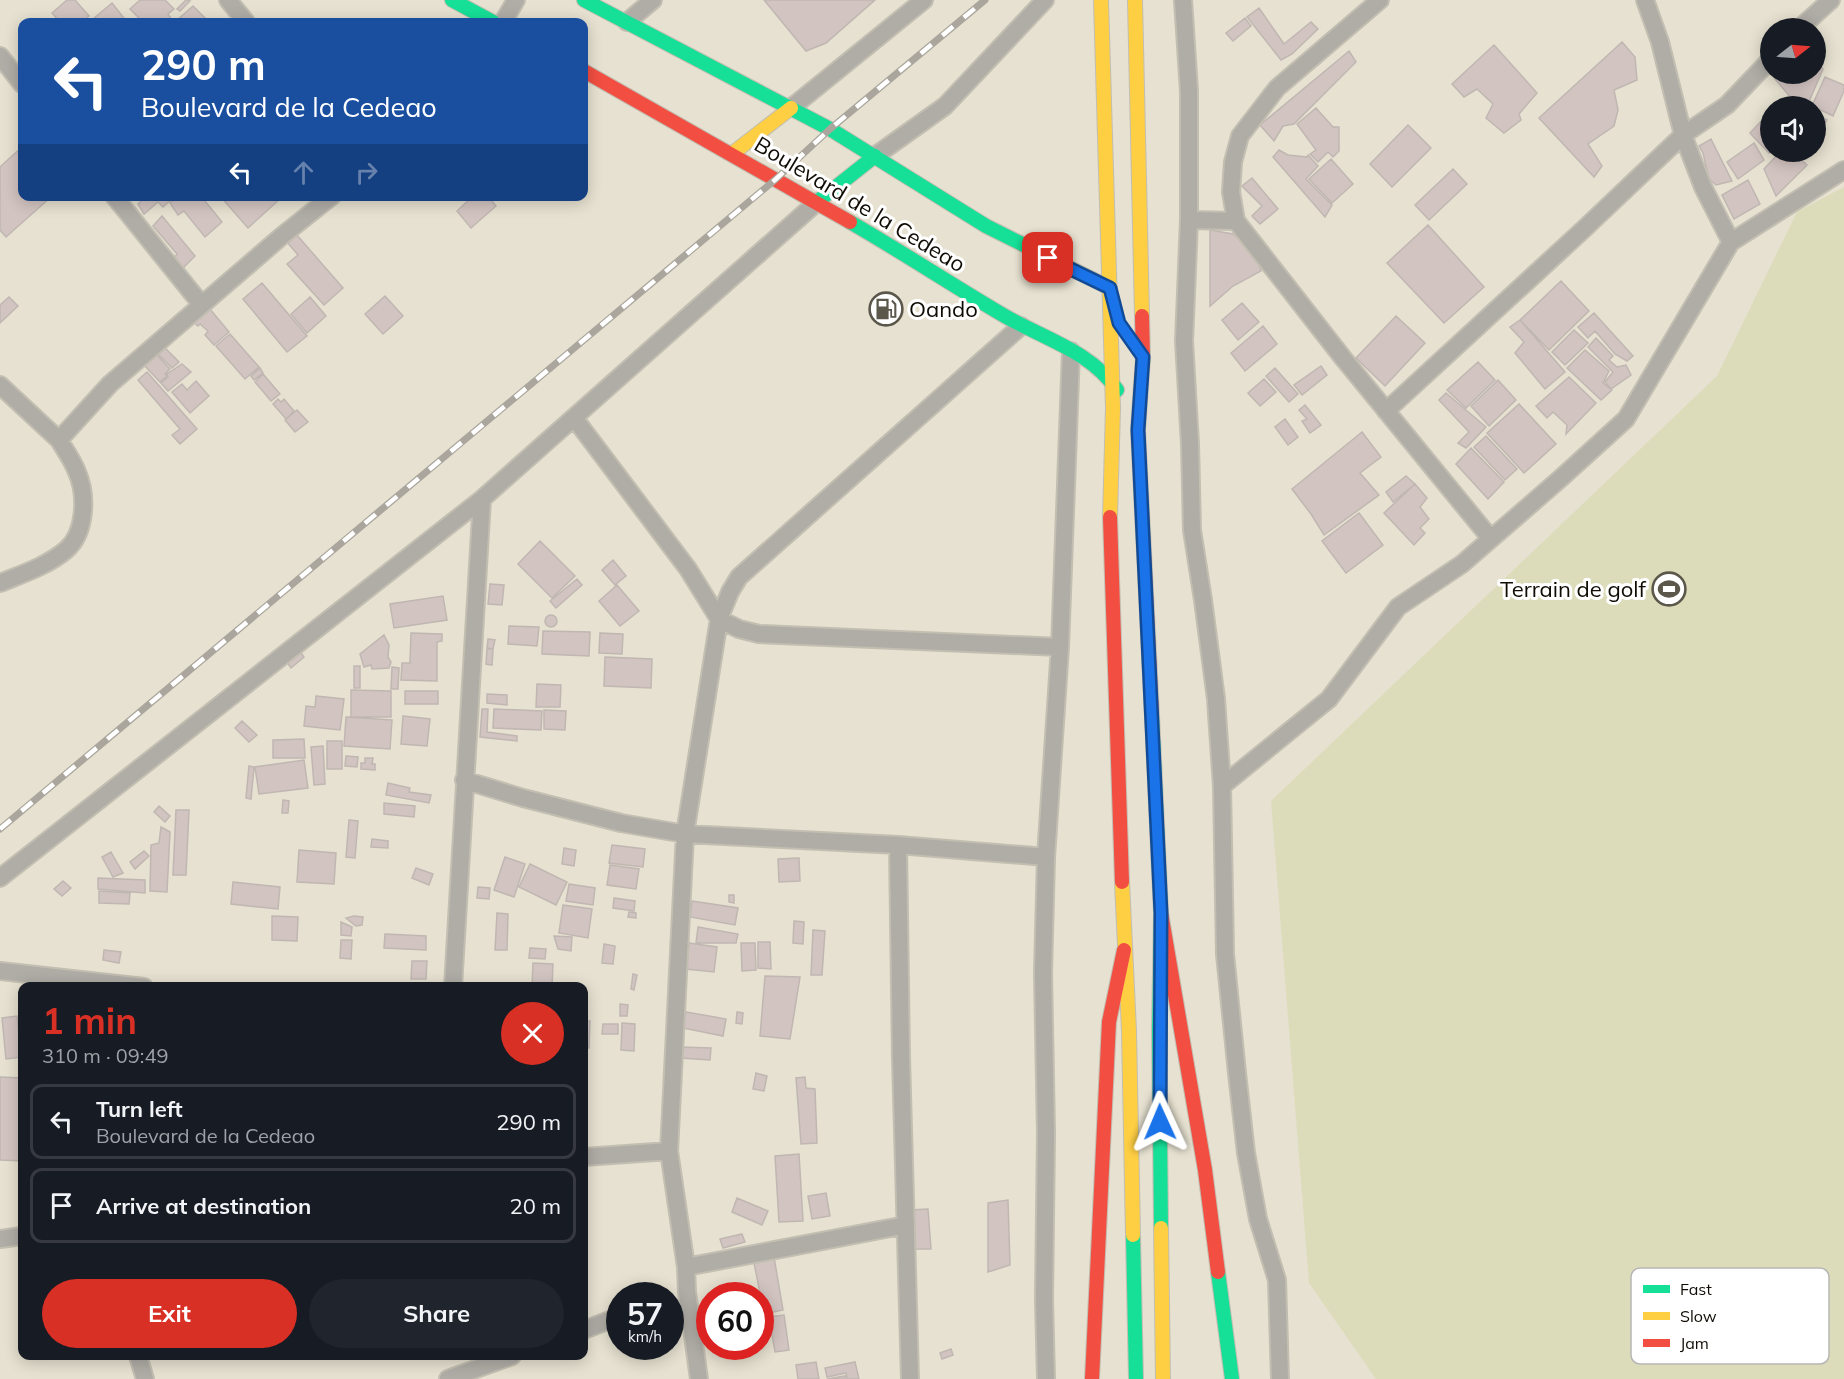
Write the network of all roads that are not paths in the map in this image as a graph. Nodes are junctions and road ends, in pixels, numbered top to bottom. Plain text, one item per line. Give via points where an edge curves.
1 (228, 0) edge
2 (452, 0) edge
3 (516, 0) edge
4 (584, 0) edge
5 (653, 0) edge
6 (1046, 0) edge
7 (1101, 0) edge
8 (1135, 0) edge
9 (1183, 0) edge
10 (1396, 0) edge
11 (1645, 0) edge
12 (1832, 0) edge
13 (1379, 2) edge
14 (912, 3) edge
15 (243, 18) edge
16 (486, 18) edge
17 (505, 18) edge
18 (1811, 18) edge
19 (627, 22) junction
20 (0, 56) edge
21 (1760, 70) edge
22 (588, 73) edge
23 (18, 79) edge
24 (791, 108) junction
25 (1683, 135) junction
26 (733, 153) junction
27 (875, 156) junction
28 (1844, 170) edge
29 (118, 201) edge
30 (326, 201) edge
31 (818, 202) junction
32 (1189, 220) junction
33 (1236, 221) junction
34 (1731, 242) junction
35 (1110, 288) junction
36 (201, 304) junction
37 (1021, 326) junction
38 (1071, 351) junction
39 (1143, 357) junction
40 (1111, 378) junction
41 (0, 385) edge
42 (1386, 411) junction
43 (575, 419) junction
44 (1138, 430) junction
45 (58, 440) junction
46 (482, 499) junction
47 (1491, 539) junction
48 (0, 583) edge
49 (719, 619) junction
50 (1060, 646) junction
51 (464, 780) junction
52 (1222, 786) junction
53 (685, 834) junction
54 (898, 845) junction
55 (1046, 857) junction
56 (0, 878) edge
57 (1161, 913) junction
58 (1124, 950) junction
59 (0, 971) edge
60 (99, 982) edge
61 (453, 982) edge
62 (669, 1151) junction
63 (588, 1157) edge
64 (906, 1225) junction
65 (18, 1237) edge
66 (0, 1239) edge
67 (686, 1267) junction
68 (687, 1292) junction
69 (684, 1293) edge
70 (606, 1321) edge
71 (588, 1328) edge
72 (139, 1360) edge
73 (501, 1360) edge
74 (145, 1379) edge
75 (448, 1379) edge
76 (699, 1379) edge
77 (910, 1379) edge
78 (1046, 1379) edge
79 (1092, 1379) edge
80 (1136, 1379) edge
81 (1163, 1379) edge
82 (1232, 1379) edge
83 (1280, 1379) edge

1 - 15 street
2 - 16 main road
3 - 17 street
4 - 19 main road, Boulevard de la Cedeao
5 - 19 street
6 - 27 street via 945,106
7 - 35 main road
8 - 39 main road
9 - 32 street via 1189,91
10 - 13 street
11 - 25 street via 1660,42
12 - 18 street
13 - 33 street via 1277,88 1240,136 1231,192
14 - 24 street
19 - 24 main road, Boulevard de la Cedeao
20 - 23 street
21 - 25 street via 1727,105
22 - 26 main road, Boulevard de la Cedeao
24 - 26 main road
24 - 27 main road, Boulevard de la Cedeao
25 - 34 street via 1703,187
25 - 42 street
26 - 31 main road, Boulevard de la Cedeao
27 - 31 main road
27 - 35 main road, Boulevard de la Cedeao via 987,226
28 - 34 street
29 - 36 street
30 - 36 street
31 - 37 main road, Boulevard de la Cedeao
31 - 43 street
32 - 33 street
32 - 52 street via 1184,341 1192,530 1216,699
33 - 42 street
34 - 47 street via 1626,419
35 - 39 main road via 1119,323
35 - 40 main road
36 - 45 street via 110,384
37 - 38 main road, Boulevard de la Cedeao
37 - 49 street via 739,577
38 - 40 main road, Boulevard de la Cedeao
38 - 50 street
39 - 44 main road
40 - 44 main road
40 - 58 main road via 1109,505
41 - 45 street
42 - 47 street
43 - 46 street
43 - 49 street via 688,568
44 - 57 main road
45 - 48 street via 77,472 83,496 81,529 68,549
46 - 51 street
46 - 56 street
47 - 52 street via 1462,564 1398,607 1329,699
49 - 50 street via 759,634
49 - 53 street
50 - 55 street
51 - 53 street via 621,823
51 - 61 street
52 - 83 street via 1225,954 1246,1153 1256,1208 1277,1280
53 - 54 street
53 - 62 street
54 - 55 street
54 - 64 street
55 - 78 street
57 - 81 main road
57 - 82 main road via 1205,1170
58 - 79 main road via 1109,1022
58 - 80 main road
59 - 60 street
62 - 63 street
62 - 67 street
64 - 67 street
64 - 77 street
65 - 66 street
67 - 68 street
68 - 69 street
68 - 76 street
70 - 71 street
72 - 74 street
73 - 75 street

